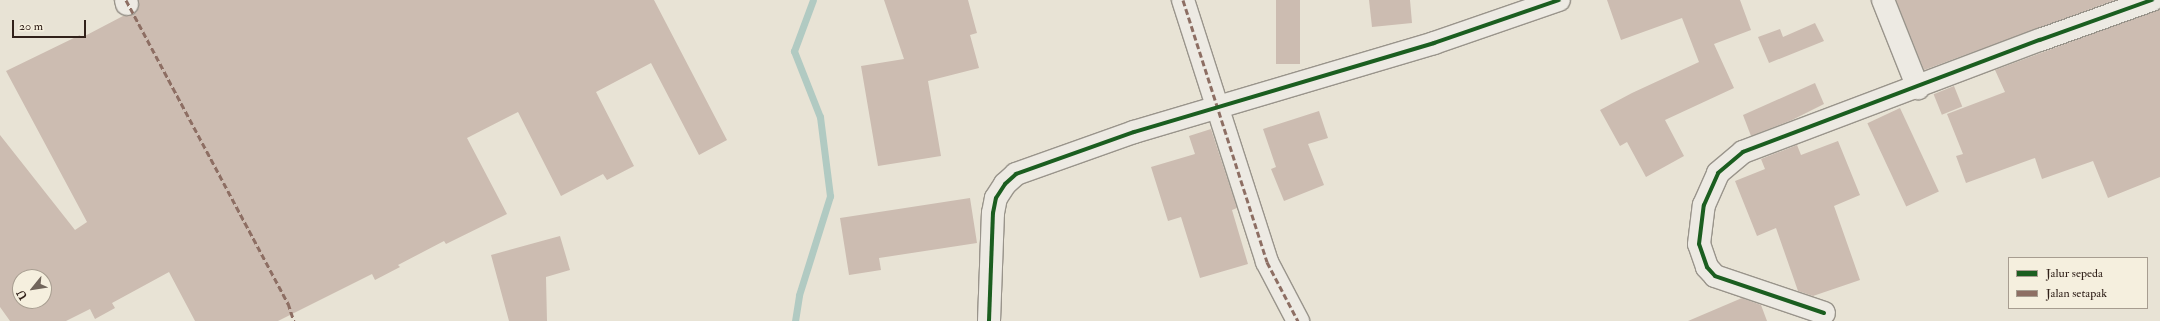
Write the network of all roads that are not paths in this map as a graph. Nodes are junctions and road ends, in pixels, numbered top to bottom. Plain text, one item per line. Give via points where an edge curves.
1 (1184, 0) edge
2 (1559, 0) edge
3 (1883, 0) edge
4 (2152, 0) edge
5 (1918, 88) junction
6 (1217, 108) junction
7 (1824, 313) dead end
8 (989, 321) edge
9 (1298, 321) edge

1 - 6 street
2 - 6 street via 1434,42
3 - 5 street
4 - 5 street
5 - 7 street via 1743,152 1718,173 1704,205 1699,244 1707,267 1715,276
6 - 8 street via 1134,132 1034,166 1016,174 1005,184 996,198 993,213
6 - 9 street via 1267,262

